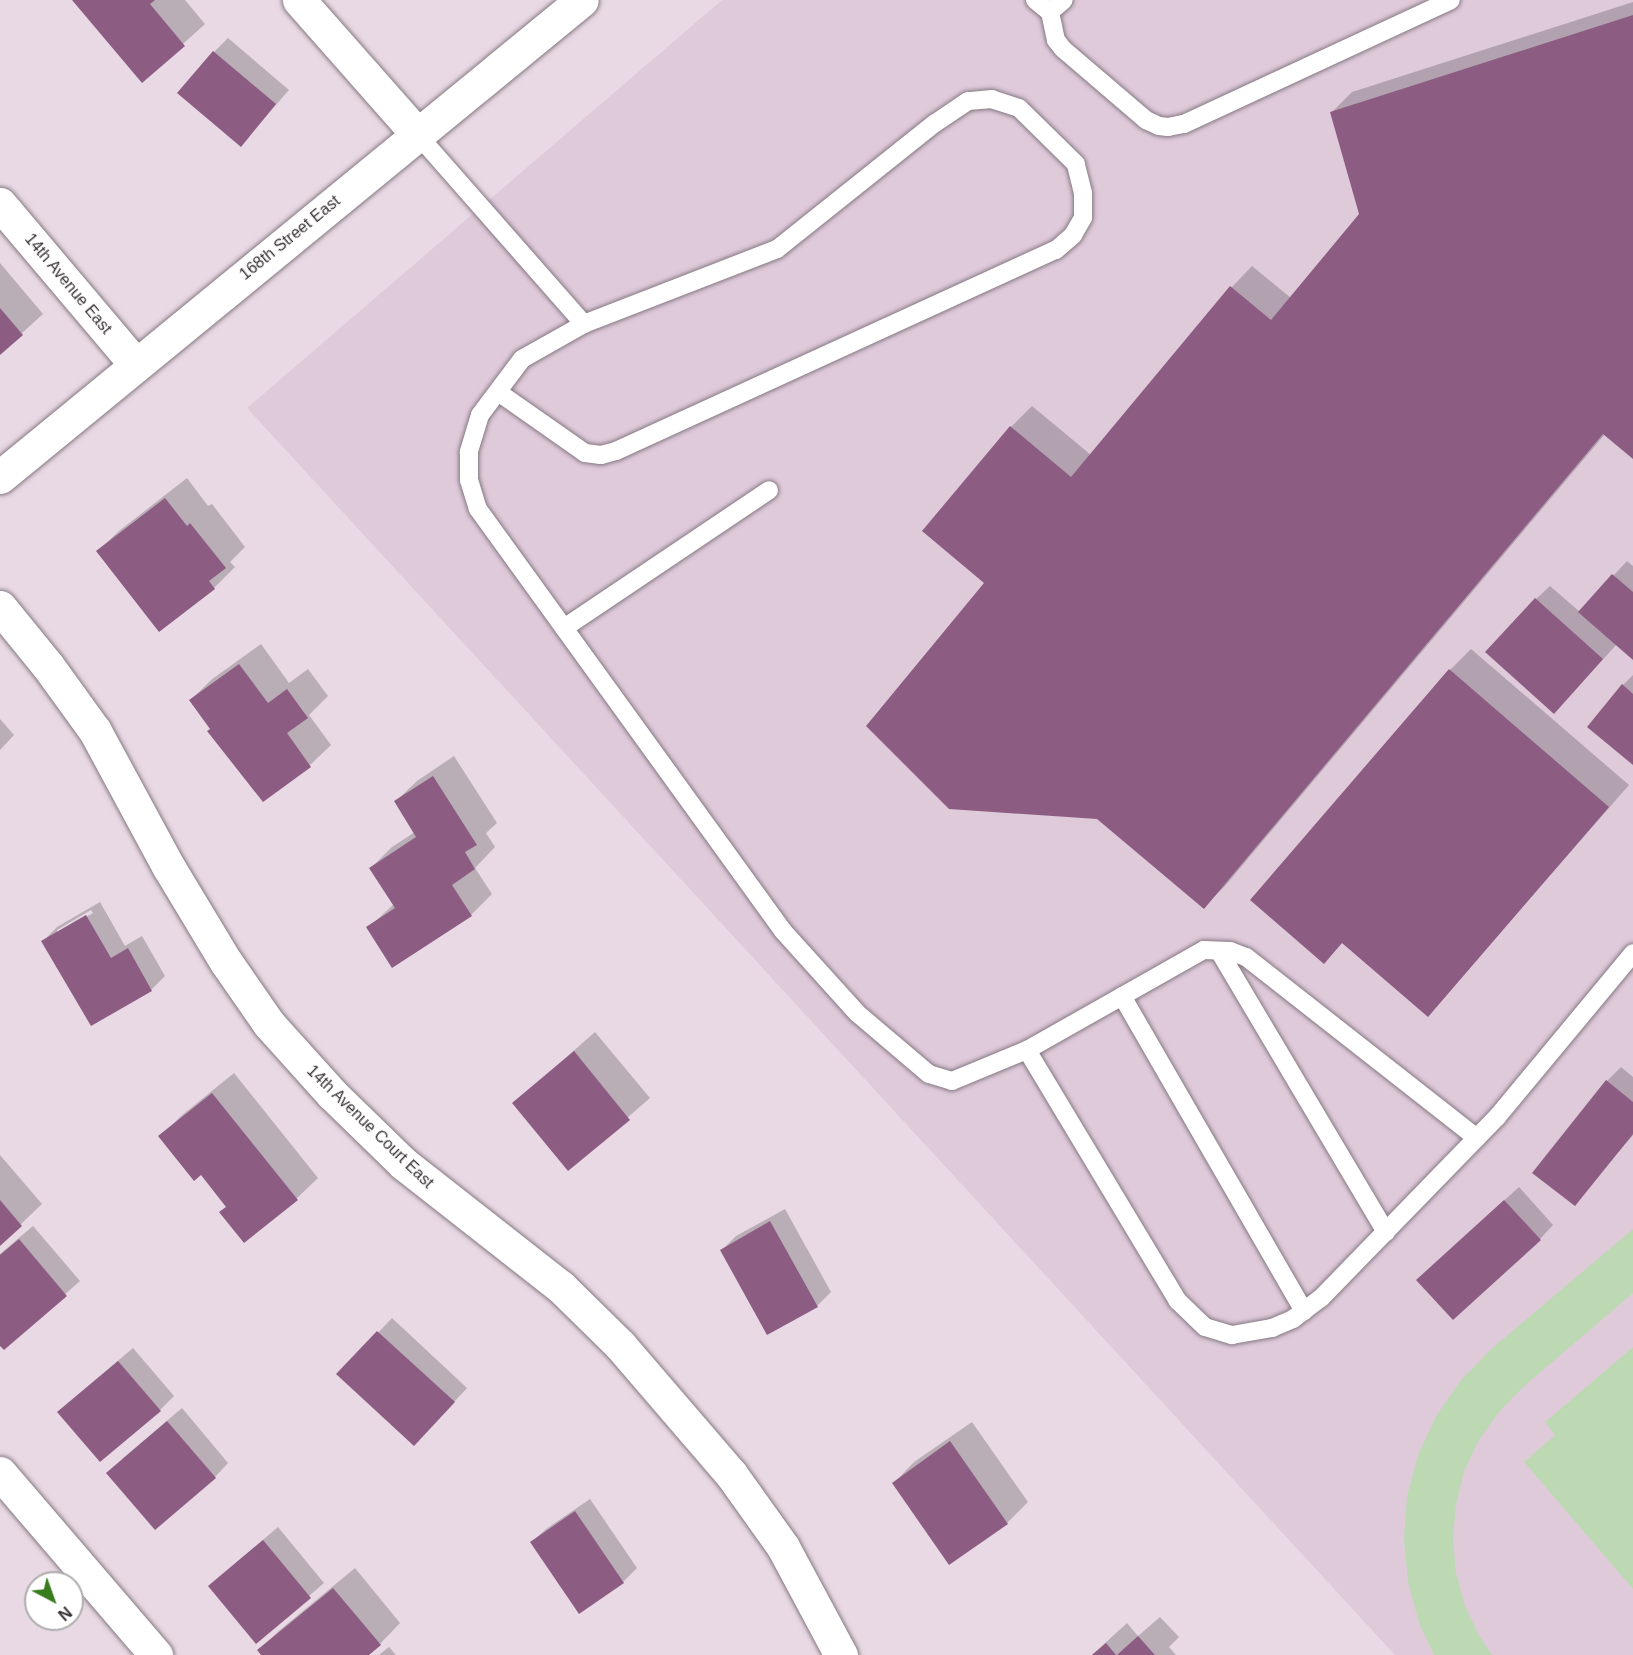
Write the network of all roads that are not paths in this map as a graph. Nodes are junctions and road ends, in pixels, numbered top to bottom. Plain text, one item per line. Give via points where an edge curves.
1 (299, 0) edge
2 (582, 0) edge
3 (1035, 0) edge
4 (1064, 0) edge
5 (1451, 0) edge
6 (1050, 12) junction
7 (417, 134) junction
8 (0, 204) edge
9 (584, 324) junction
10 (135, 364) junction
11 (498, 392) junction
12 (0, 477) edge
13 (769, 490) dead end
14 (0, 607) edge
15 (564, 628) junction
16 (1219, 951) junction
17 (1633, 953) edge
18 (1122, 996) junction
19 (1027, 1050) junction
20 (1477, 1138) junction
21 (1386, 1232) junction
22 (1304, 1311) junction
23 (0, 1473) edge
24 (156, 1655) edge
25 (841, 1655) edge

1 - 7 street
2 - 7 street, 168th Street East
3 - 6 lane
4 - 6 lane
5 - 6 lane via 1184,124 1168,127 1146,120 1063,49 1056,40
7 - 9 lane
7 - 10 street, 168th Street East
8 - 10 street, 14th Avenue East
9 - 11 lane via 522,359
9 - 11 lane via 777,249 968,101 992,99 1018,108 1076,164 1083,193 1083,218 1073,235 1056,250 616,452 585,453
10 - 12 street, 168th Street East
11 - 15 lane via 480,415 469,452 469,480 478,509
13 - 15 lane
14 - 25 street, 14th Avenue Court East via 95,731 174,876 269,1024 332,1094 404,1164 561,1287 620,1345 731,1474 783,1547
15 - 19 lane via 783,931 857,1013 929,1074 952,1081
16 - 18 lane via 1204,950
16 - 20 lane via 1246,957
16 - 21 lane
17 - 20 lane
18 - 19 lane
18 - 22 lane
19 - 22 lane via 1178,1301 1205,1327 1232,1335 1272,1328
20 - 21 lane
21 - 22 lane via 1321,1299
23 - 24 street

